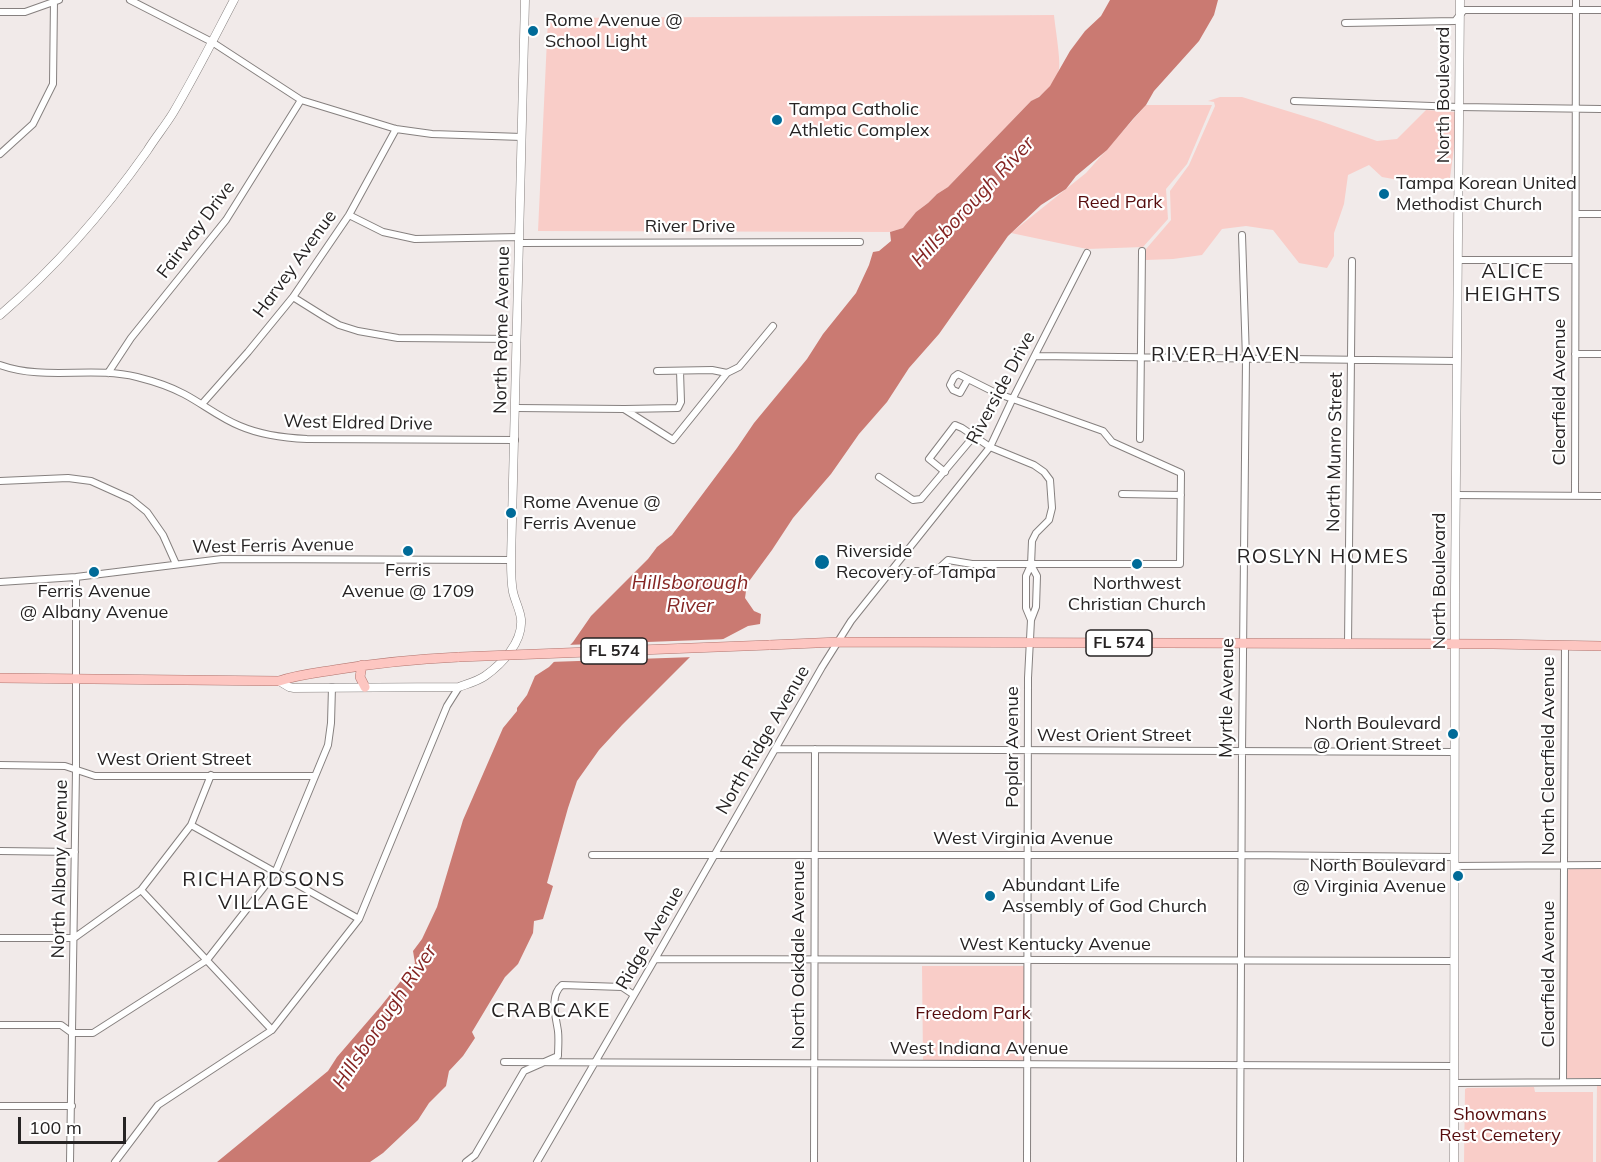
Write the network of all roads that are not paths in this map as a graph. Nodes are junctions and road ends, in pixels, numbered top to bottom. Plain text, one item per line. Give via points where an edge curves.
1 (130, 0) edge
2 (234, 0) edge
3 (525, 0) edge
4 (1460, 0) edge
5 (1576, 0) edge
6 (56, 1) edge
7 (1576, 10) junction
8 (1601, 10) edge
9 (0, 12) edge
10 (1460, 16) junction
11 (1344, 23) dead end
12 (212, 42) junction
13 (301, 100) junction
14 (1294, 101) dead end
15 (1459, 107) junction
16 (1576, 109) junction
17 (1601, 109) edge
18 (396, 129) junction
19 (522, 137) junction
20 (0, 154) edge
21 (1576, 214) junction
22 (1601, 214) edge
23 (349, 215) junction
24 (1242, 235) dead end
25 (519, 240) junction
26 (860, 242) dead end
27 (1143, 251) dead end
28 (1087, 253) dead end
29 (1458, 260) junction
30 (1575, 260) junction
31 (1352, 261) dead end
32 (293, 297) junction
33 (0, 315) edge
34 (773, 326) dead end
35 (517, 339) junction
36 (1575, 354) junction
37 (1601, 354) edge
38 (1035, 356) junction
39 (1141, 358) junction
40 (1246, 359) junction
41 (1351, 360) junction
42 (1457, 361) junction
43 (0, 365) edge
44 (657, 371) dead end
45 (680, 371) junction
46 (108, 373) junction
47 (727, 373) junction
48 (968, 379) dead end
49 (1013, 398) junction
50 (202, 404) junction
51 (516, 408) junction
52 (624, 410) junction
53 (974, 436) junction
54 (1140, 439) dead end
55 (515, 440) junction
56 (990, 447) junction
57 (945, 472) junction
58 (879, 477) dead end
59 (0, 481) edge
60 (1122, 494) dead end
61 (1181, 495) junction
62 (1456, 495) junction
63 (1575, 496) junction
64 (1601, 496) edge
65 (511, 560) junction
66 (176, 564) junction
67 (1031, 565) junction
68 (890, 571) junction
69 (76, 577) junction
70 (0, 582) edge
71 (1031, 620) junction
72 (839, 642) junction
73 (1029, 643) junction
74 (1243, 644) junction
75 (1348, 644) junction
76 (1455, 644) junction
77 (1564, 646) junction
78 (1601, 646) edge
79 (362, 665) junction
80 (0, 678) edge
81 (77, 678) junction
82 (279, 681) junction
83 (332, 687) junction
84 (365, 687) junction
85 (459, 687) junction
86 (775, 748) junction
87 (815, 749) junction
88 (1029, 751) junction
89 (1242, 752) junction
90 (1454, 752) junction
91 (0, 765) edge
92 (76, 770) junction
93 (211, 775) junction
94 (314, 776) junction
95 (191, 825) junction
96 (0, 851) edge
97 (75, 852) junction
98 (716, 854) junction
99 (814, 854) junction
100 (592, 855) dead end
101 (1028, 855) junction
102 (1241, 855) junction
103 (1454, 857) junction
104 (1454, 866) junction
105 (1564, 866) junction
106 (1601, 866) edge
107 (275, 873) junction
108 (141, 890) junction
109 (359, 919) junction
110 (0, 938) edge
111 (74, 939) junction
112 (656, 959) junction
113 (814, 959) junction
114 (207, 960) junction
115 (1028, 960) junction
116 (1241, 960) junction
117 (1454, 961) junction
118 (634, 994) junction
119 (0, 1025) edge
120 (272, 1030) junction
121 (72, 1033) junction
122 (504, 1062) dead end
123 (544, 1062) junction
124 (595, 1062) junction
125 (814, 1063) junction
126 (1027, 1064) junction
127 (1240, 1066) junction
128 (1454, 1066) junction
129 (1563, 1082) junction
130 (1601, 1082) edge
131 (1454, 1083) junction
132 (0, 1106) edge
133 (72, 1106) junction
134 (70, 1162) edge
135 (115, 1162) edge
136 (466, 1162) edge
137 (537, 1162) edge
138 (814, 1162) edge
139 (1027, 1162) edge
140 (1240, 1162) edge
141 (1454, 1162) edge

1 - 12 street
2 - 12 street
3 - 19 street, North Rome Avenue
4 - 10 street, North Boulevard
5 - 7 street, Clearfield Avenue
6 - 9 street via 25,12
6 - 20 street via 53,84 33,124
7 - 8 street
7 - 10 street via 1464,10
7 - 16 street, Clearfield Avenue
10 - 11 street via 1455,21
10 - 15 street, North Boulevard
12 - 13 street
12 - 33 street via 172,115 98,217 33,287
13 - 18 street
13 - 46 street, Fairway Drive via 226,220 131,338
14 - 15 street
15 - 16 street
15 - 29 street, North Boulevard
16 - 17 street
16 - 21 street, Clearfield Avenue
18 - 19 street
18 - 23 street, Harvey Avenue
19 - 25 street, North Rome Avenue
21 - 22 street
21 - 30 street, Clearfield Avenue
23 - 25 street, River Drive via 382,232 415,239
23 - 32 street, Harvey Avenue
24 - 40 street, Myrtle Avenue
25 - 26 street, River Drive
25 - 35 street, North Rome Avenue
27 - 39 street
28 - 38 street, Riverside Drive
29 - 30 street
29 - 42 street, North Boulevard
30 - 36 street, Clearfield Avenue
31 - 41 street, North Munro Street
32 - 35 street via 339,325 358,331 398,338
32 - 50 street, Harvey Avenue
34 - 47 street via 739,367
35 - 51 street, North Rome Avenue
36 - 37 street
36 - 63 street, Clearfield Avenue
38 - 39 street
38 - 49 street, Riverside Drive
39 - 40 street
39 - 54 street
40 - 41 street
40 - 74 street, Myrtle Avenue
41 - 42 street
41 - 75 street, North Munro Street
42 - 62 street, North Boulevard
43 - 46 street, West Eldred Drive via 29,373
44 - 45 street
45 - 47 street
45 - 52 street via 678,408
46 - 50 street, West Eldred Drive via 160,384
47 - 52 street via 673,440
48 - 49 street
49 - 56 street, Riverside Drive
49 - 61 street via 1103,430 1112,442 1181,473
50 - 55 street, West Eldred Drive via 249,430 291,438
51 - 52 street
51 - 55 street, North Rome Avenue
53 - 56 street, Poplar Avenue
53 - 57 street
53 - 57 street via 955,425 929,459
55 - 65 street, North Rome Avenue
56 - 67 street, Poplar Avenue via 1034,465 1050,480 1052,508 1049,520 1032,541
56 - 68 street, Riverside Drive
57 - 58 street via 921,499 913,500
59 - 66 street via 91,481 131,500 147,513 163,535
60 - 61 street
61 - 67 street via 1180,564
62 - 63 street
62 - 76 street, North Boulevard
63 - 64 street
65 - 66 street, West Ferris Avenue via 222,559
65 - 85 street, North Rome Avenue via 511,583 521,620 515,645 484,677
66 - 69 street, West Ferris Avenue
67 - 68 street via 948,560 936,571
67 - 71 street, Poplar Avenue via 1026,576 1026,608
67 - 71 street, Poplar Avenue via 1037,576 1036,607
68 - 72 street, Riverside Drive
69 - 70 street, West Ferris Avenue
69 - 81 street, North Albany Avenue
71 - 73 street, Poplar Avenue
72 - 73 main road, FL 574
72 - 79 main road, FL 574, bridge via 407,659
72 - 86 street, North Ridge Avenue
73 - 74 main road, FL 574
73 - 88 street, Poplar Avenue
74 - 75 main road, FL 574
74 - 89 street, Myrtle Avenue
75 - 76 main road, FL 574
76 - 77 main road, FL 574
76 - 90 street, North Boulevard
77 - 78 main road, FL 574
77 - 105 street, North Clearfield Avenue
79 - 82 main road, FL 574
79 - 84 main road via 360,677
80 - 81 main road, FL 574
81 - 82 main road, FL 574
81 - 92 street, North Albany Avenue
82 - 83 street via 289,687
83 - 84 street
83 - 94 street via 328,745
84 - 85 street
85 - 109 street via 447,706
86 - 87 street, West Orient Street
86 - 98 street, North Ridge Avenue
87 - 88 street, West Orient Street
87 - 99 street, North Oakdale Avenue
88 - 89 street, West Orient Street
88 - 101 street, Poplar Avenue
89 - 90 street, West Orient Street
89 - 102 street, Myrtle Avenue
90 - 103 street, North Boulevard
91 - 92 street, West Orient Street via 65,766
92 - 93 street, West Orient Street via 95,776
92 - 97 street, North Albany Avenue
93 - 94 street, West Orient Street
93 - 95 street
94 - 107 street
95 - 107 street
95 - 108 street
96 - 97 street
97 - 111 street, North Albany Avenue
98 - 99 street, West Virginia Avenue
98 - 100 street, West Virginia Avenue
98 - 112 street, Ridge Avenue
99 - 101 street, West Virginia Avenue
99 - 113 street, North Oakdale Avenue
101 - 102 street, West Virginia Avenue
101 - 115 street, Poplar Avenue
102 - 103 street, West Virginia Avenue
102 - 116 street, Myrtle Avenue
103 - 104 street, North Boulevard
104 - 105 street
104 - 117 street, North Boulevard
105 - 106 street
105 - 129 street, Clearfield Avenue
107 - 109 street
107 - 114 street
108 - 111 street
108 - 114 street
109 - 120 street
110 - 111 street
111 - 121 street, North Albany Avenue
112 - 113 street, West Kentucky Avenue
112 - 118 street, Ridge Avenue
113 - 115 street, West Kentucky Avenue
113 - 125 street, North Oakdale Avenue
114 - 120 street
114 - 121 street via 93,1033
115 - 116 street, West Kentucky Avenue
115 - 126 street, Poplar Avenue
116 - 117 street, West Kentucky Avenue
116 - 127 street, Myrtle Avenue
117 - 128 street, North Boulevard
118 - 123 street via 622,987 558,987 553,1006 558,1056
118 - 124 street, Ridge Avenue
119 - 121 street via 61,1025
120 - 135 street via 158,1105
121 - 133 street, North Albany Avenue
122 - 123 street, West Indiana Avenue
123 - 124 street, West Indiana Avenue
123 - 136 street via 524,1071 475,1155
124 - 125 street, West Indiana Avenue
124 - 137 street, Ridge Avenue
125 - 126 street, West Indiana Avenue
125 - 138 street, North Oakdale Avenue
126 - 127 street, West Indiana Avenue
126 - 139 street, Poplar Avenue
127 - 128 street, West Indiana Avenue
127 - 140 street, Myrtle Avenue
128 - 131 street, North Boulevard
129 - 130 street
129 - 131 street
131 - 141 street, North Boulevard
132 - 133 street
133 - 134 street, North Albany Avenue

